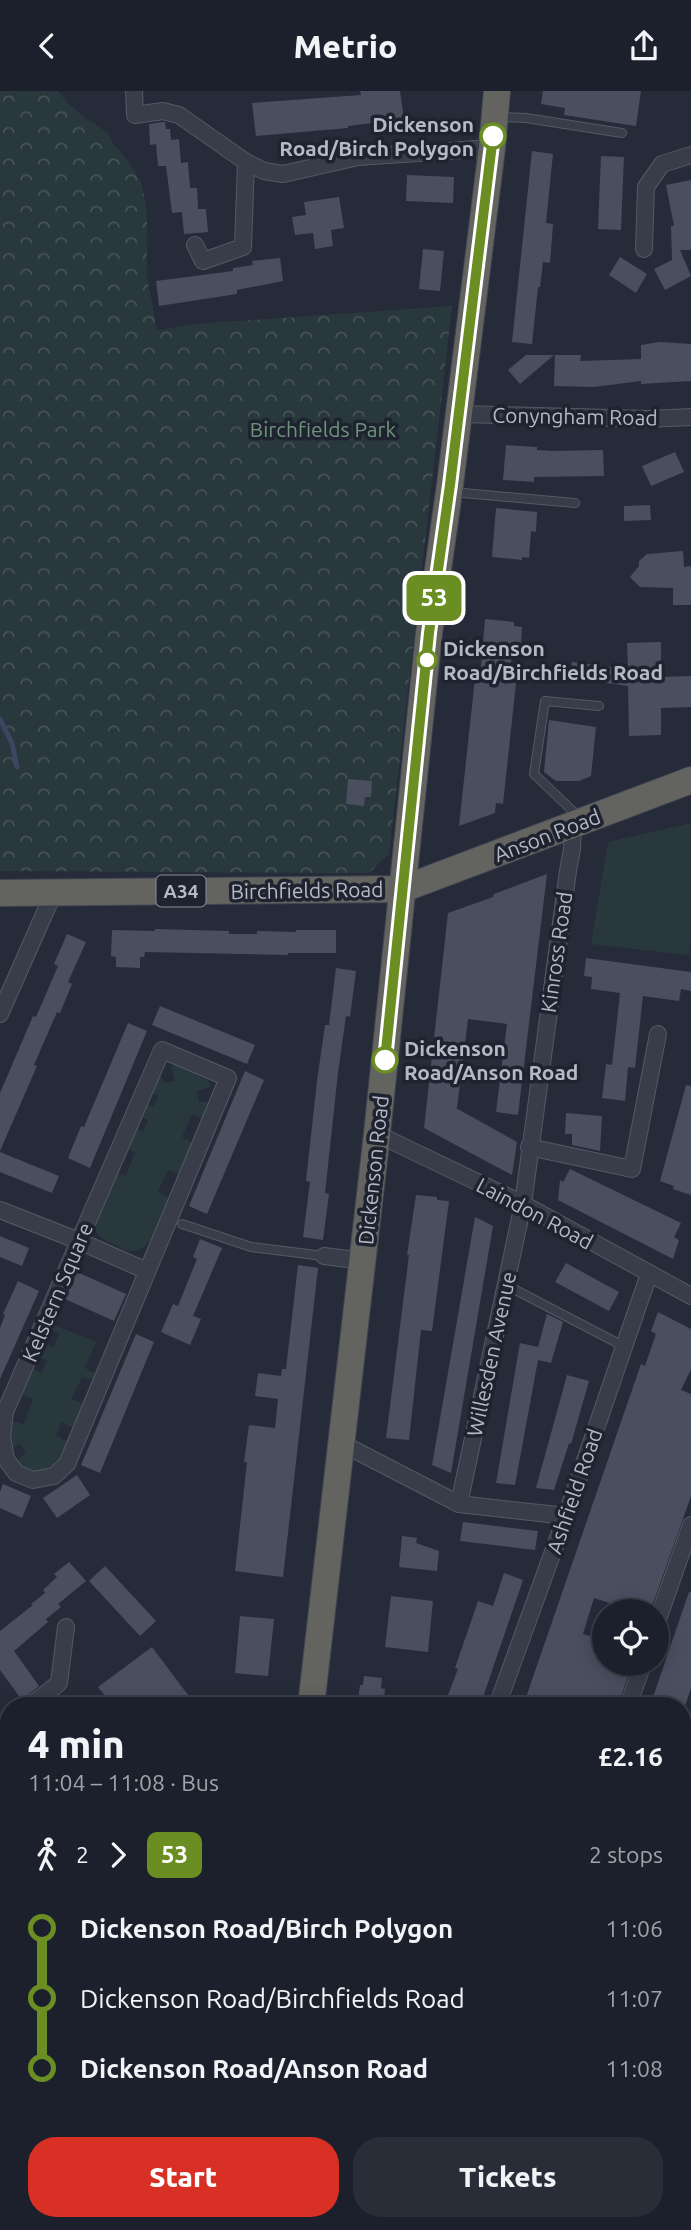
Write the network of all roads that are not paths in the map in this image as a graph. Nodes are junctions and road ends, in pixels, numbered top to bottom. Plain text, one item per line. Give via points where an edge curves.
1 (134, 91) edge
2 (496, 104) edge
3 (622, 133) dead end
4 (492, 148) junction
5 (691, 155) edge
6 (246, 162) junction
7 (195, 245) dead end
8 (644, 249) dead end
9 (459, 414) junction
10 (691, 417) edge
11 (449, 491) junction
12 (575, 503) dead end
13 (599, 706) dead end
14 (691, 780) edge
15 (578, 823) junction
16 (403, 889) junction
17 (54, 892) junction
18 (0, 893) edge
19 (0, 1014) edge
20 (658, 1034) dead end
21 (377, 1134) junction
22 (529, 1147) junction
23 (523, 1204) junction
24 (0, 1210) edge
25 (176, 1222) junction
26 (79, 1241) junction
27 (324, 1257) joint
28 (363, 1261) junction
29 (147, 1272) junction
30 (649, 1274) junction
31 (506, 1285) junction
32 (690, 1292) edge
33 (623, 1346) junction
34 (341, 1443) junction
35 (459, 1504) junction
36 (566, 1516) junction
37 (691, 1525) edge
38 (665, 1599) edge
39 (66, 1627) dead end
40 (639, 1676) edge
41 (41, 1697) edge
42 (312, 1697) edge
43 (500, 1697) edge
44 (631, 1697) edge

1 - 6 street via 135,115 163,111 178,115
2 - 3 lane via 526,118
2 - 4 highway, Dickenson Road
4 - 6 street via 358,156 284,174
4 - 9 highway, Dickenson Road
5 - 8 street via 662,164 646,187
6 - 7 street via 243,247 203,261
9 - 10 street, Conyngham Road
9 - 11 highway, Dickenson Road
11 - 12 lane
11 - 16 highway, Dickenson Road via 429,633
13 - 15 lane via 545,701 534,774
14 - 15 highway, Anson Road / A34
15 - 16 highway, Anson Road / A34
15 - 22 street, Kinross Road
16 - 17 highway, Birchfields Road / A34
16 - 21 highway, Dickenson Road
17 - 18 highway, Birchfields Road / A34
17 - 19 street
20 - 22 street via 632,1168
21 - 23 street, Laindon Road
21 - 28 highway, Dickenson Road
22 - 23 street, Kinross Road
23 - 30 street, Laindon Road
23 - 31 street, Willesden Avenue
24 - 26 street
25 - 26 street, Kelstern Square via 228,1078 162,1050
25 - 27 lane via 251,1247
25 - 29 street, Kelstern Square
26 - 29 street
26 - 29 street, Kelstern Square via 5,1412 2,1437 6,1459 16,1473 33,1480 54,1476 67,1464
27 - 28 street
28 - 34 highway, Dickenson Road
30 - 32 street, Laindon Road
30 - 33 street, Ashfield Road
31 - 33 lane
31 - 35 street, Willesden Avenue
33 - 36 street, Ashfield Road
34 - 35 street
34 - 42 highway, Dickenson Road
35 - 36 street
36 - 43 street, Ashfield Road
37 - 38 street
39 - 41 street via 58,1683
40 - 44 street

